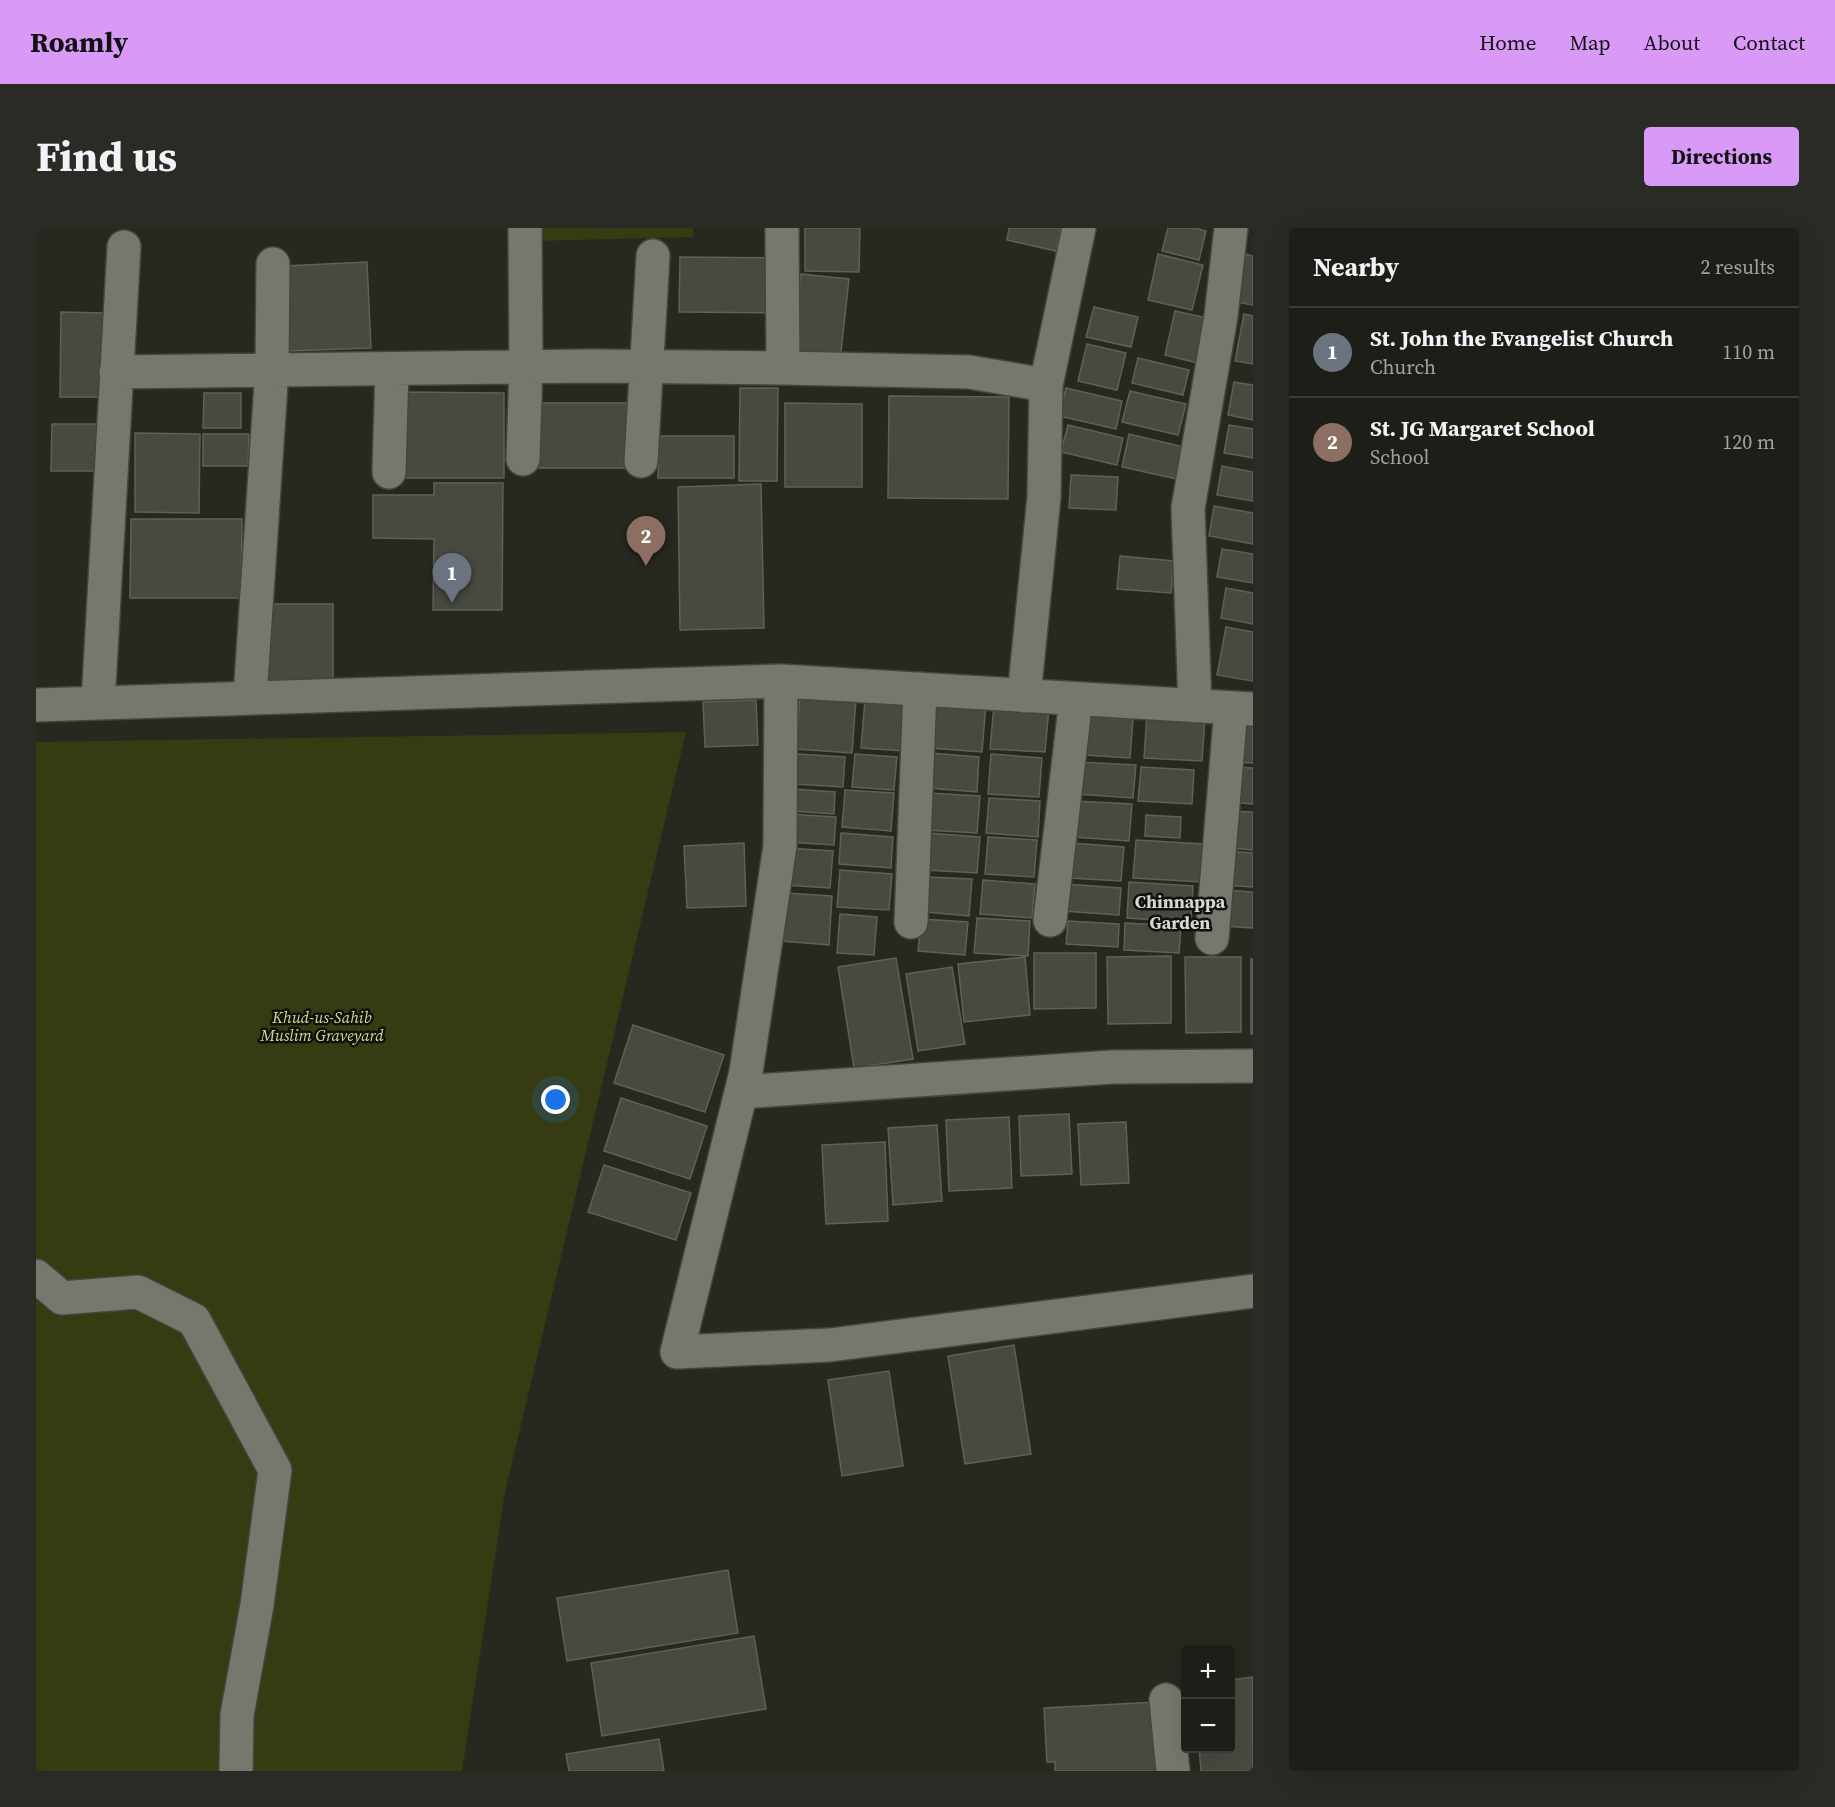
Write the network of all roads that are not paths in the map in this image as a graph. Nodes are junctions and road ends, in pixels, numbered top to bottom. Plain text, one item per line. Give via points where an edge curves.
1 (525, 228) edge
2 (782, 228) edge
3 (1079, 228) edge
4 (1232, 228) edge
5 (124, 247) dead end
6 (653, 256) dead end
7 (273, 264) dead end
8 (526, 367) junction
9 (646, 367) junction
10 (783, 368) junction
11 (272, 369) junction
12 (392, 369) junction
13 (116, 372) junction
14 (1046, 385) junction
15 (523, 459) dead end
16 (641, 461) dead end
17 (389, 472) dead end
18 (781, 681) junction
19 (920, 689) junction
20 (1024, 696) junction
21 (250, 697) junction
22 (1076, 699) junction
23 (98, 703) junction
24 (36, 705) edge
25 (1195, 706) junction
26 (1242, 709) edge
27 (1050, 920) dead end
28 (910, 922) dead end
29 (1212, 938) dead end
30 (1253, 1066) edge
31 (741, 1092) junction
32 (36, 1276) edge
33 (1253, 1292) edge
34 (1166, 1700) dead end
35 (236, 1771) edge
36 (1173, 1771) edge

1 - 8 street
2 - 10 street
3 - 14 street
4 - 25 street via 1188,508
5 - 13 street
6 - 9 street
7 - 11 street
8 - 9 street
8 - 12 street
8 - 15 street
9 - 10 street
9 - 16 street
10 - 14 street via 969,372
11 - 12 street
11 - 13 street
11 - 21 street
12 - 17 street
13 - 23 street
14 - 20 street via 1044,497
18 - 19 street
18 - 21 street
18 - 31 street via 780,846
19 - 20 street
19 - 28 street
20 - 22 street
21 - 23 street
22 - 25 street
22 - 27 street
23 - 24 street
25 - 26 street
26 - 29 street
30 - 31 street via 1112,1067
31 - 33 street via 677,1352 830,1345
32 - 35 street via 62,1298 138,1292 194,1320 275,1470 237,1715
34 - 36 street

